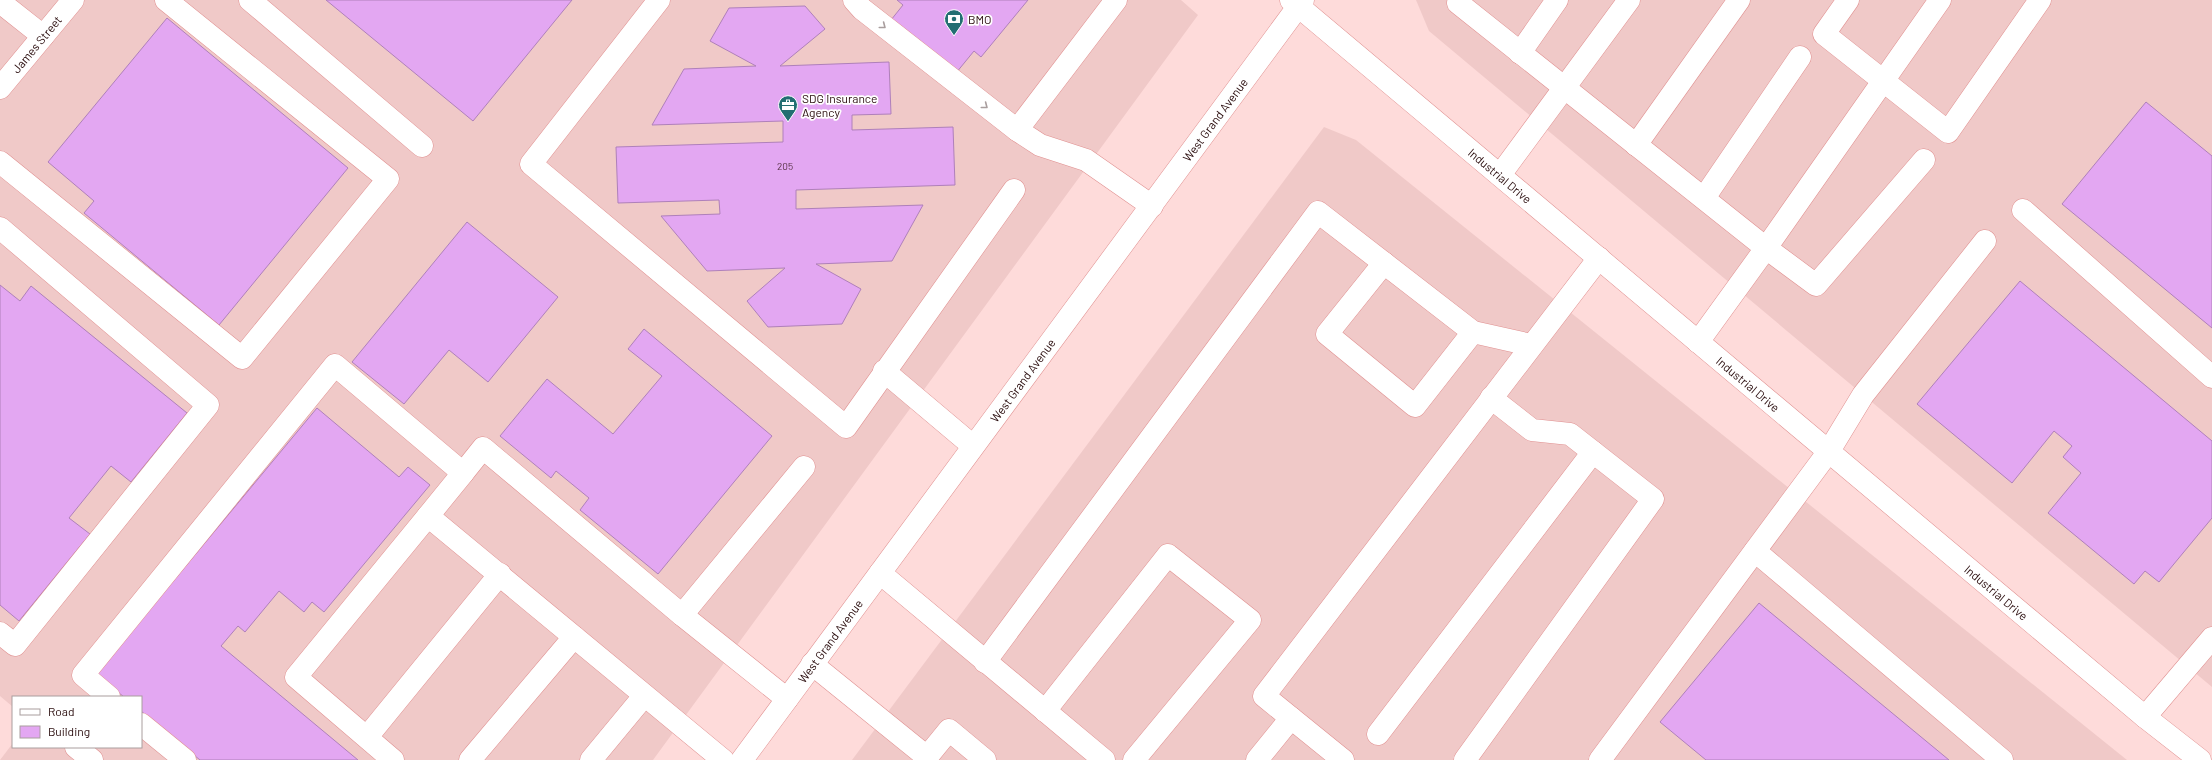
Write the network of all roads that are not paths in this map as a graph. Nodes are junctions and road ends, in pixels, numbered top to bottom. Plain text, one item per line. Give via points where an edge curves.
1 (73, 0) edge
2 (166, 0) edge
3 (250, 0) edge
4 (659, 0) edge
5 (854, 0) edge
6 (1116, 0) edge
7 (1460, 0) edge
8 (1557, 0) edge
9 (1629, 0) edge
10 (1739, 0) edge
11 (1848, 0) edge
12 (1940, 0) edge
13 (2040, 0) edge
14 (0, 2) edge
15 (1298, 2) edge
16 (43, 36) junction
17 (1520, 53) junction
18 (1800, 57) dead end
19 (1883, 81) junction
20 (0, 88) edge
21 (1564, 89) junction
22 (1016, 130) junction
23 (1636, 145) junction
24 (422, 146) dead end
25 (1924, 160) dead end
26 (0, 162) edge
27 (1500, 175) junction
28 (1014, 190) dead end
29 (1704, 198) junction
30 (1152, 206) junction
31 (2023, 210) dead end
32 (0, 228) edge
33 (1985, 241) dead end
34 (1766, 248) junction
35 (1599, 258) junction
36 (1384, 263) junction
37 (1473, 332) junction
38 (1698, 342) junction
39 (1531, 345) junction
40 (884, 371) junction
41 (2212, 376) edge
42 (1491, 398) junction
43 (973, 446) junction
44 (1829, 451) junction
45 (1593, 452) junction
46 (804, 467) dead end
47 (463, 473) junction
48 (428, 516) junction
49 (1755, 551) junction
50 (880, 573) junction
51 (500, 574) junction
52 (682, 615) junction
53 (0, 633) edge
54 (574, 637) junction
55 (2212, 638) edge
56 (985, 662) junction
57 (812, 664) junction
58 (108, 696) edge
59 (644, 696) junction
60 (787, 699) junction
61 (1045, 711) junction
62 (2145, 717) junction
63 (1291, 718) junction
64 (142, 725) edge
65 (1378, 734) dead end
66 (367, 737) junction
67 (74, 748) edge
68 (76, 748) edge
69 (63, 760) edge
70 (92, 760) edge
71 (185, 760) edge
72 (393, 760) edge
73 (470, 760) edge
74 (591, 760) edge
75 (723, 760) edge
76 (742, 760) edge
77 (985, 760) edge
78 (1104, 760) edge
79 (1134, 760) edge
80 (1257, 760) edge
81 (1343, 760) edge
82 (1465, 760) edge
83 (1600, 760) edge
84 (2002, 760) edge
85 (2200, 760) edge

1 - 16 street, James Street
2 - 26 street via 388,179 242,358
3 - 24 street
4 - 40 street via 531,164 846,427
5 -> 22 street via 862,9
6 - 22 street
7 - 17 street via 1458,4
8 - 17 street
9 - 21 street
10 - 23 street
11 - 19 street via 1824,34
12 - 19 street
13 - 19 street via 1948,132
14 - 16 street
15 - 27 street, Industrial Drive
15 - 30 street, West Grand Avenue
16 - 20 street, James Street
17 - 21 street
18 - 29 street
19 - 34 street
21 - 23 street
21 - 27 street
22 - 30 street via 1040,144 1086,160
23 - 29 street
25 - 34 street via 1816,285
27 - 35 street, Industrial Drive
28 - 40 street
29 - 34 street
30 - 43 street, West Grand Avenue
31 - 41 street
32 - 53 street via 208,405 15,645
33 - 44 street via 1863,395
34 - 38 street
35 - 38 street, Industrial Drive
35 - 39 street
36 - 37 street
36 - 37 street via 1327,334 1415,406
36 - 56 street via 1318,212
37 - 39 street
38 - 44 street, Industrial Drive
39 - 42 street
40 - 43 street
42 - 45 street via 1532,430 1570,434
42 - 63 street via 1264,696
43 - 50 street, West Grand Avenue
44 - 49 street
44 - 62 street, Industrial Drive
45 - 65 street
45 - 82 street via 1653,499
46 - 52 street
47 - 48 street
47 - 52 street via 484,448
47 - 58 street via 335,365 83,675
48 - 51 street
48 - 66 street via 296,677
49 - 83 street
49 - 84 street
50 - 56 street
50 - 57 street, West Grand Avenue
51 - 54 street
51 - 66 street
52 - 60 street
54 - 59 street
54 - 73 street
55 - 62 street
56 - 61 street
57 - 60 street, West Grand Avenue
57 - 77 street via 927,757 949,730
59 - 74 street
59 - 75 street
60 - 76 street, West Grand Avenue
61 - 78 street
61 - 79 street via 1168,555 1250,620
62 - 85 street, Industrial Drive
63 - 80 street
63 - 81 street
64 - 71 street
66 - 72 street
67 - 69 street
68 - 70 street

